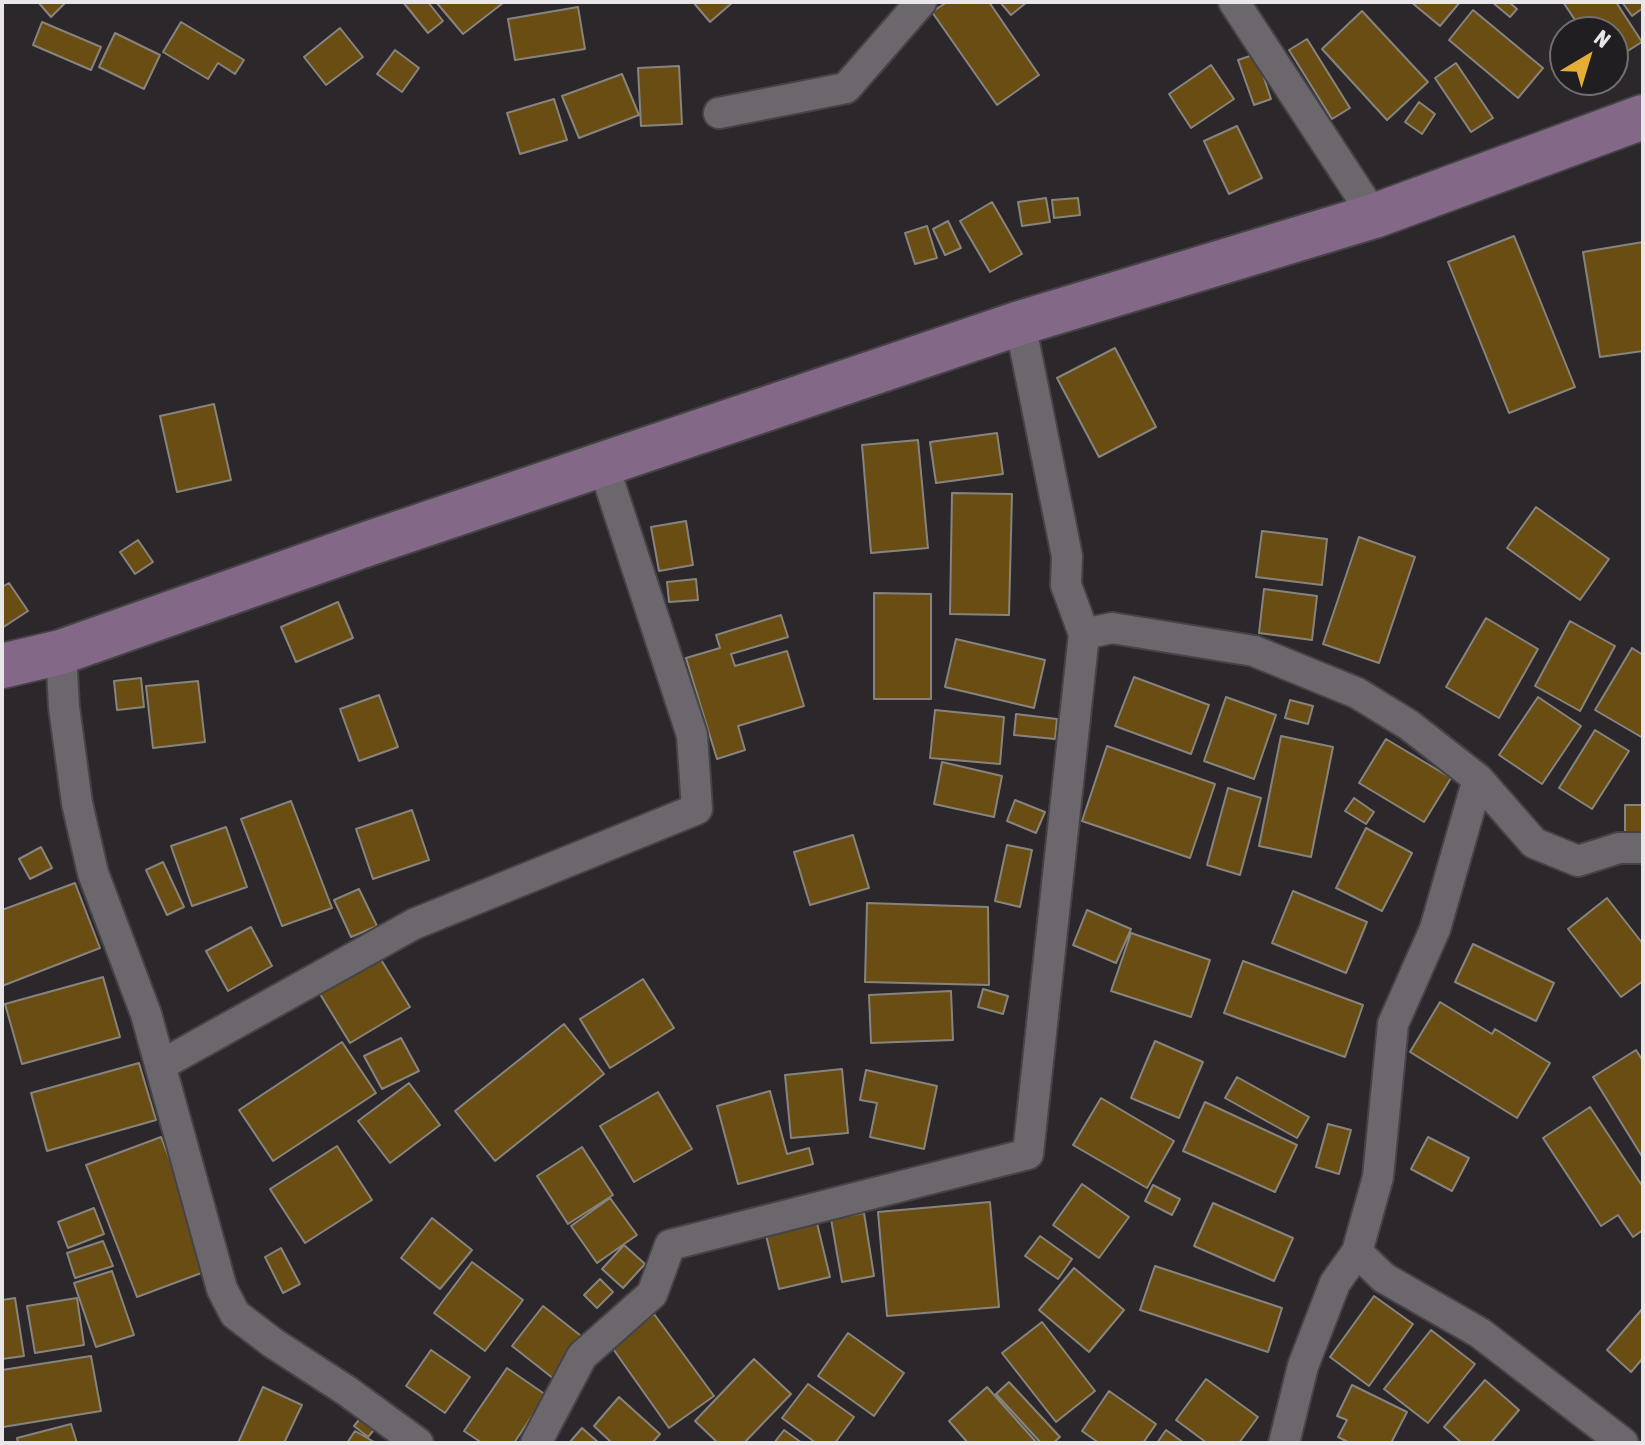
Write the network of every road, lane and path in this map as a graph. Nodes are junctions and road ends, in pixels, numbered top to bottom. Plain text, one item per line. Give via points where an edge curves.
1 (921, 2) edge
2 (1234, 2) edge
3 (719, 113) dead end
4 (1643, 117) edge
5 (1374, 216) junction
6 (1020, 323) junction
7 (603, 464) junction
8 (1084, 634) junction
9 (61, 652) junction
10 (2, 666) edge
11 (1478, 779) junction
12 (1643, 848) edge
13 (161, 1065) junction
14 (1357, 1252) junction
15 (418, 1443) edge
16 (536, 1443) edge
17 (1284, 1443) edge
18 (1623, 1443) edge

1 - 3 street via 846,88
2 - 5 street
4 - 5 main road
5 - 6 main road
6 - 7 main road
6 - 8 street via 1067,556 1066,585
7 - 9 main road
7 - 13 street via 692,735 697,809 414,924
8 - 11 street via 1112,628 1254,651 1382,706
8 - 16 street via 1028,1154 670,1245 652,1294 582,1356
9 - 10 main road
9 - 13 street via 77,803 93,873
11 - 12 street via 1534,843 1578,861 1619,848
11 - 14 street via 1435,929 1393,1024 1378,1177
13 - 15 street via 222,1289 235,1314
14 - 17 street via 1335,1283 1313,1338
14 - 18 street via 1384,1278 1480,1333

